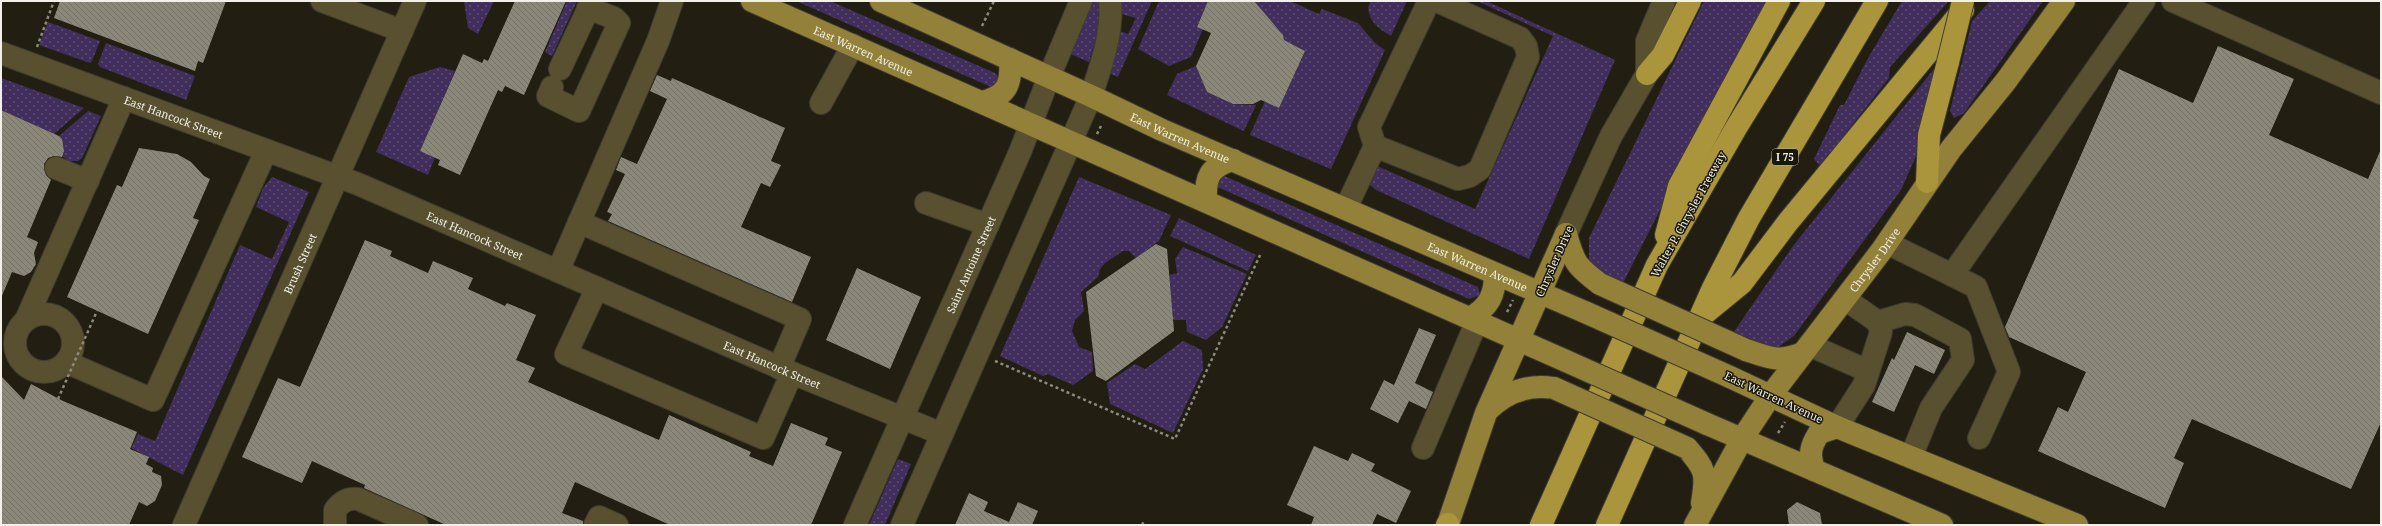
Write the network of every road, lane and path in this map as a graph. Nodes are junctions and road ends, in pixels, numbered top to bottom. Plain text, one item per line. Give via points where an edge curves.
1 (54, 1) edge
2 (322, 1) edge
3 (415, 1) edge
4 (672, 1) edge
5 (752, 1) edge
6 (881, 1) edge
7 (994, 1) edge
8 (1081, 1) edge
9 (1110, 1) edge
10 (1429, 1) edge
11 (1437, 1) edge
12 (1664, 1) edge
13 (1690, 1) edge
14 (1779, 1) edge
15 (1814, 1) edge
16 (1877, 1) edge
17 (1963, 1) edge
18 (1970, 1) edge
19 (2064, 1) edge
20 (2144, 1) edge
21 (2173, 1) edge
22 (590, 5) edge
23 (402, 31) junction
24 (975, 43) junction
25 (853, 45) junction
26 (37, 47) dead end
27 (1, 53) edge
28 (1010, 59) junction
29 (1647, 74) junction
30 (1049, 77) junction
31 (2381, 93) edge
32 (1091, 96) junction
33 (124, 98) junction
34 (982, 102) junction
35 (821, 103) dead end
36 (1032, 124) junction
37 (1101, 126) dead end
38 (1097, 134) dead end
39 (1072, 141) junction
40 (1375, 146) junction
41 (266, 151) junction
42 (1233, 160) junction
43 (56, 168) dead end
44 (338, 177) junction
45 (88, 181) junction
46 (1927, 182) junction
47 (1206, 201) junction
48 (926, 203) dead end
49 (1346, 208) junction
50 (579, 222) junction
51 (988, 225) junction
52 (1566, 234) junction
53 (1887, 243) junction
54 (1261, 253) dead end
55 (1657, 264) junction
56 (558, 271) junction
57 (1495, 274) junction
58 (1952, 275) junction
59 (598, 288) junction
60 (1539, 293) junction
61 (1845, 299) junction
62 (1513, 300) dead end
63 (97, 311) dead end
64 (1507, 312) dead end
65 (1700, 318) junction
66 (26, 320) junction
67 (1474, 320) junction
68 (1878, 322) junction
69 (1518, 340) junction
70 (1806, 349) junction
71 (996, 361) dead end
72 (66, 362) junction
73 (785, 370) junction
74 (1868, 371) junction
75 (1771, 395) junction
76 (58, 399) dead end
77 (1486, 413) junction
78 (902, 418) junction
79 (1786, 420) dead end
80 (1837, 427) junction
81 (1778, 433) dead end
82 (942, 434) junction
83 (1978, 438) dead end
84 (1742, 439) junction
85 (1422, 448) dead end
86 (1911, 457) junction
87 (1814, 470) junction
88 (1144, 521) dead end
89 (1697, 521) edge
90 (334, 524) edge
91 (184, 525) edge
92 (417, 525) edge
93 (595, 525) edge
94 (617, 525) edge
95 (855, 525) edge
96 (902, 525) edge
97 (1142, 525) edge
98 (1447, 525) edge
99 (1541, 525) edge
100 (1607, 525) edge
101 (1942, 525) edge
102 (2077, 525) edge

1 - 26 path
2 - 23 street
3 - 23 street, Brush Street
4 - 50 street via 658,41
5 - 25 main road, East Warren Avenue
6 - 24 main road, East Warren Avenue
7 - 24 path
8 - 30 street, Saint Antoine Street
9 - 32 street via 1110,19 1104,54
10 - 40 street via 1369,127
11 - 40 street via 1520,38 1526,46 1528,57 1480,169 1470,176 1458,179
12 - 29 street via 1647,41
13 - 29 highway via 1663,55
14 - 55 highway via 1679,186
15 - 55 highway, Walter P. Chrysler Freeway
16 - 65 highway, I 75 via 1749,218
17 - 46 highway, bridge via 1929,135
18 - 65 highway via 1788,222 1742,283
19 - 46 main road, Chrysler Drive
20 - 58 street
21 - 31 street
22 - 22 street via 548,96 579,112 619,23
23 - 44 street, Brush Street
24 - 28 main road, East Warren Avenue
25 - 34 main road, East Warren Avenue
25 - 35 street
27 - 33 street, East Hancock Street
28 - 30 main road, East Warren Avenue
28 - 34 main road via 1012,74 1008,86 1000,95
29 - 52 street, Chrysler Drive via 1611,136
30 - 32 main road, East Warren Avenue
30 - 36 street, Saint Antoine Street
32 - 39 street
32 - 42 main road, East Warren Avenue
33 - 41 street, East Hancock Street
33 - 45 street
34 - 36 main road, East Warren Avenue
36 - 39 main road, East Warren Avenue
36 - 51 street, Saint Antoine Street
37 - 38 path
39 - 47 main road, East Warren Avenue
39 - 82 street
40 - 49 street
41 - 44 street, East Hancock Street
41 - 72 street via 153,400
42 - 47 main road via 1219,164 1210,173 1206,186
42 - 49 main road, East Warren Avenue
43 - 45 street
44 - 56 street, East Hancock Street
44 - 91 street, Brush Street
45 - 66 street
46 - 53 main road, Chrysler Drive
47 - 67 main road, East Warren Avenue
48 - 51 street
49 - 57 main road, East Warren Avenue
50 - 56 street
50 - 73 street via 800,318
51 - 78 street, Saint Antoine Street
52 - 60 main road, Chrysler Drive
52 - 70 main road, bridge via 1578,268 1600,284 1771,359 1787,360
53 - 58 street
53 - 61 main road, Chrysler Drive
54 - 71 path via 1175,438
55 - 99 highway, Walter P. Chrysler Freeway
56 - 59 street, East Hancock Street
57 - 60 main road, East Warren Avenue
57 - 67 main road via 1495,288 1491,301
58 - 83 street via 1976,287 2009,372
59 - 73 street, East Hancock Street
59 - 73 street via 566,354 763,438
60 - 69 main road, Chrysler Drive
60 - 75 main road, East Warren Avenue, bridge
61 - 68 street
61 - 70 main road, Chrysler Drive
62 - 64 path
63 - 76 path, bridge
65 - 100 highway, I 75
66 - 72 street via 47,314 67,325 72,334 73,344
66 - 72 street via 16,335 17,353 22,361 39,371 58,368
67 - 69 main road, East Warren Avenue
67 - 85 street
68 - 74 street via 1881,332
68 - 86 street via 1905,314 1916,315 1960,339 1963,349 1963,360 1931,408
69 - 77 main road, Chrysler Drive
69 - 84 main road, East Warren Avenue, bridge
70 - 74 street
70 - 75 main road, Chrysler Drive
73 - 78 street, East Hancock Street
74 - 80 street via 1864,385
75 - 80 main road, East Warren Avenue
75 - 84 main road, Chrysler Drive
77 - 89 main road, bridge via 1496,402 1525,388 1554,388 1687,448 1702,466 1706,484
77 - 98 main road, Chrysler Drive
78 - 82 street, East Hancock Street
78 - 95 street, Saint Antoine Street
79 - 81 path
80 - 86 main road, East Warren Avenue
80 - 87 main road via 1819,433 1811,445 1810,457
82 - 96 street
84 - 87 main road, East Warren Avenue
84 - 89 main road, Chrysler Drive
86 - 102 main road, East Warren Avenue
87 - 101 main road, East Warren Avenue
88 - 97 path
90 - 92 street via 335,510 351,498
93 - 94 street via 599,517

